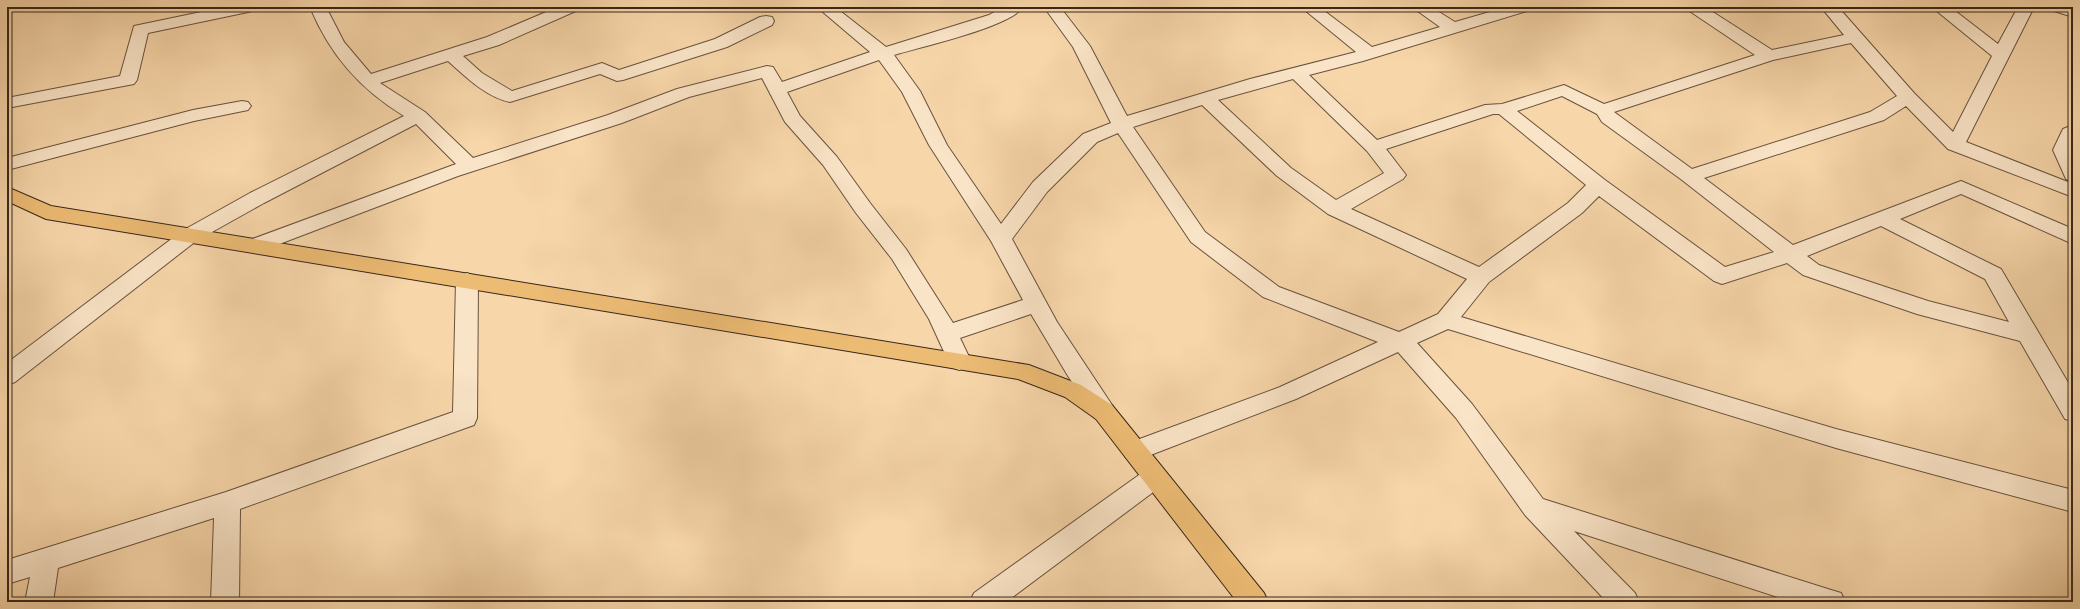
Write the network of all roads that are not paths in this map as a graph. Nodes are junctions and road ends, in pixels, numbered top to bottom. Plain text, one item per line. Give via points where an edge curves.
1 (248, 7) edge
2 (318, 7) edge
3 (572, 7) edge
4 (1016, 7) edge
5 (1052, 7) edge
6 (1310, 7) edge
7 (1420, 7) edge
8 (1524, 7) edge
9 (1694, 7) edge
10 (1829, 7) edge
11 (2026, 7) edge
12 (2057, 7) edge
13 (1941, 8) edge
14 (834, 9) edge
15 (2073, 12) edge
16 (766, 21) dead end
17 (1453, 28) junction
18 (1856, 37) junction
19 (883, 53) junction
20 (1369, 53) junction
21 (452, 55) junction
22 (2002, 55) junction
23 (1769, 56) junction
24 (1296, 72) junction
25 (367, 81) junction
26 (777, 89) junction
27 (1908, 97) junction
28 (1205, 98) junction
29 (7, 104) edge
30 (242, 106) dead end
31 (1503, 109) junction
32 (1603, 110) junction
33 (418, 116) junction
34 (1122, 125) junction
35 (2073, 131) edge
36 (1955, 145) junction
37 (1374, 147) junction
38 (7, 164) edge
39 (469, 166) junction
40 (2073, 175) edge
41 (1689, 176) junction
42 (1598, 184) junction
43 (2073, 191) edge
44 (7, 193) edge
45 (1335, 209) junction
46 (1882, 218) junction
47 (190, 236) junction
48 (2073, 237) edge
49 (1000, 239) junction
50 (254, 246) junction
51 (1791, 254) junction
52 (1481, 276) junction
53 (467, 281) junction
54 (1035, 304) junction
55 (1446, 320) junction
56 (946, 334) junction
57 (2029, 335) junction
58 (1402, 342) junction
59 (959, 361) junction
60 (7, 376) edge
61 (1104, 412) junction
62 (2073, 412) edge
63 (1135, 451) junction
64 (1154, 477) junction
65 (2073, 501) edge
66 (227, 503) junction
67 (1534, 507) junction
68 (46, 559) junction
69 (7, 572) edge
70 (38, 602) edge
71 (225, 602) edge
72 (984, 602) edge
73 (1254, 602) edge
74 (1625, 602) edge
75 (1831, 602) edge

1 - 29 street via 140,30 128,80
2 - 25 street via 335,42 356,71
3 - 21 street via 493,41
4 - 19 street via 995,20
5 - 34 street via 1081,46
6 - 20 street
7 - 17 street
8 - 17 street
9 - 23 street
10 - 18 street
11 - 22 street
12 - 15 street
13 - 22 street
14 - 19 street
16 - 21 street via 721,42 617,76 602,68 510,97 476,77
17 - 20 street
18 - 23 street
18 - 27 street
19 - 26 street
19 - 49 street via 911,91 938,145
20 - 24 street
21 - 25 street
22 - 36 street
23 - 32 street
24 - 28 street
24 - 37 street
25 - 33 street via 389,100
26 - 39 street via 768,71 760,73 683,93 614,119
26 - 56 street via 792,118 830,161 900,254 939,317
27 - 36 street
27 - 41 street via 1877,116
28 - 34 street
28 - 45 street via 1284,172
30 - 38 street
31 - 32 street via 1564,90
31 - 37 street via 1491,109
31 - 42 street
32 - 41 street via 1609,118
33 - 39 street
33 - 47 street
34 - 49 street via 1090,138 1040,187
34 - 58 street via 1198,236 1272,292
35 - 40 street via 2063,150
36 - 43 street
37 - 45 street via 1396,175
39 - 50 street
41 - 51 street
42 - 51 street via 1722,276
42 - 52 street via 1576,208
44 - 47 main road via 46,212
45 - 52 street
46 - 48 street via 1961,187
46 - 51 street
46 - 57 street via 1993,274
47 - 50 main road
47 - 60 street
49 - 54 street
50 - 53 main road
51 - 57 street via 1811,270 1925,308
52 - 55 street
53 - 59 main road
53 - 66 street via 465,418
54 - 56 street
54 - 61 street via 1070,364
55 - 58 street
55 - 65 street via 1840,440 1967,476
56 - 59 street
57 - 62 street
58 - 63 street via 1288,393
58 - 67 street via 1464,411
59 - 61 main road via 1021,371 1073,391
61 - 63 main road
63 - 64 main road
64 - 72 street
64 - 73 main road
66 - 68 street
66 - 71 street
67 - 74 street
67 - 75 street
68 - 69 street
68 - 70 street

